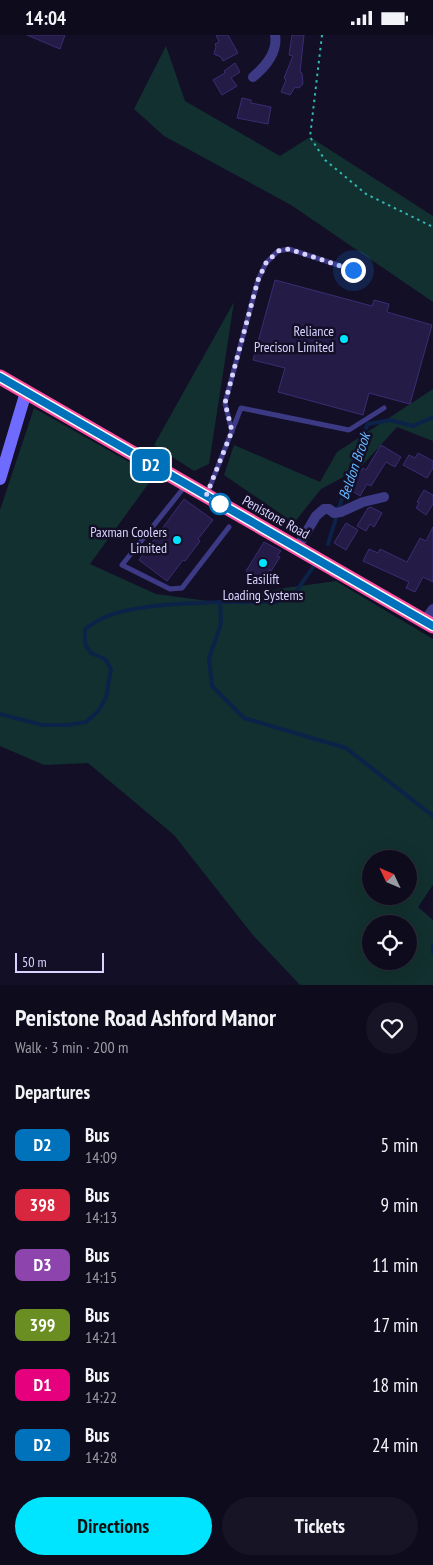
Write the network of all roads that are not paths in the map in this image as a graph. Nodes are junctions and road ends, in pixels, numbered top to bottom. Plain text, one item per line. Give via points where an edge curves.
1 (275, 35) edge
2 (253, 77) dead end
3 (353, 270) dead end
4 (0, 377) edge
5 (26, 392) junction
6 (384, 408) dead end
7 (232, 431) junction
8 (0, 479) edge
9 (186, 485) junction
10 (206, 496) junction
11 (384, 497) dead end
12 (229, 527) dead end
13 (297, 548) junction
14 (430, 619) edge

1 - 2 street via 271,57
3 - 7 lane via 289,249 278,251 266,263 258,280 225,403
4 - 5 highway, Penistone Road
5 - 8 street
5 - 9 highway, Penistone Road
6 - 7 lane via 349,430 241,408
7 - 10 lane
9 - 10 highway, Penistone Road
9 - 12 lane via 122,565 170,589 182,588
10 - 13 highway, Penistone Road
11 - 13 street via 338,512 324,509 316,516
13 - 14 highway, Penistone Road

